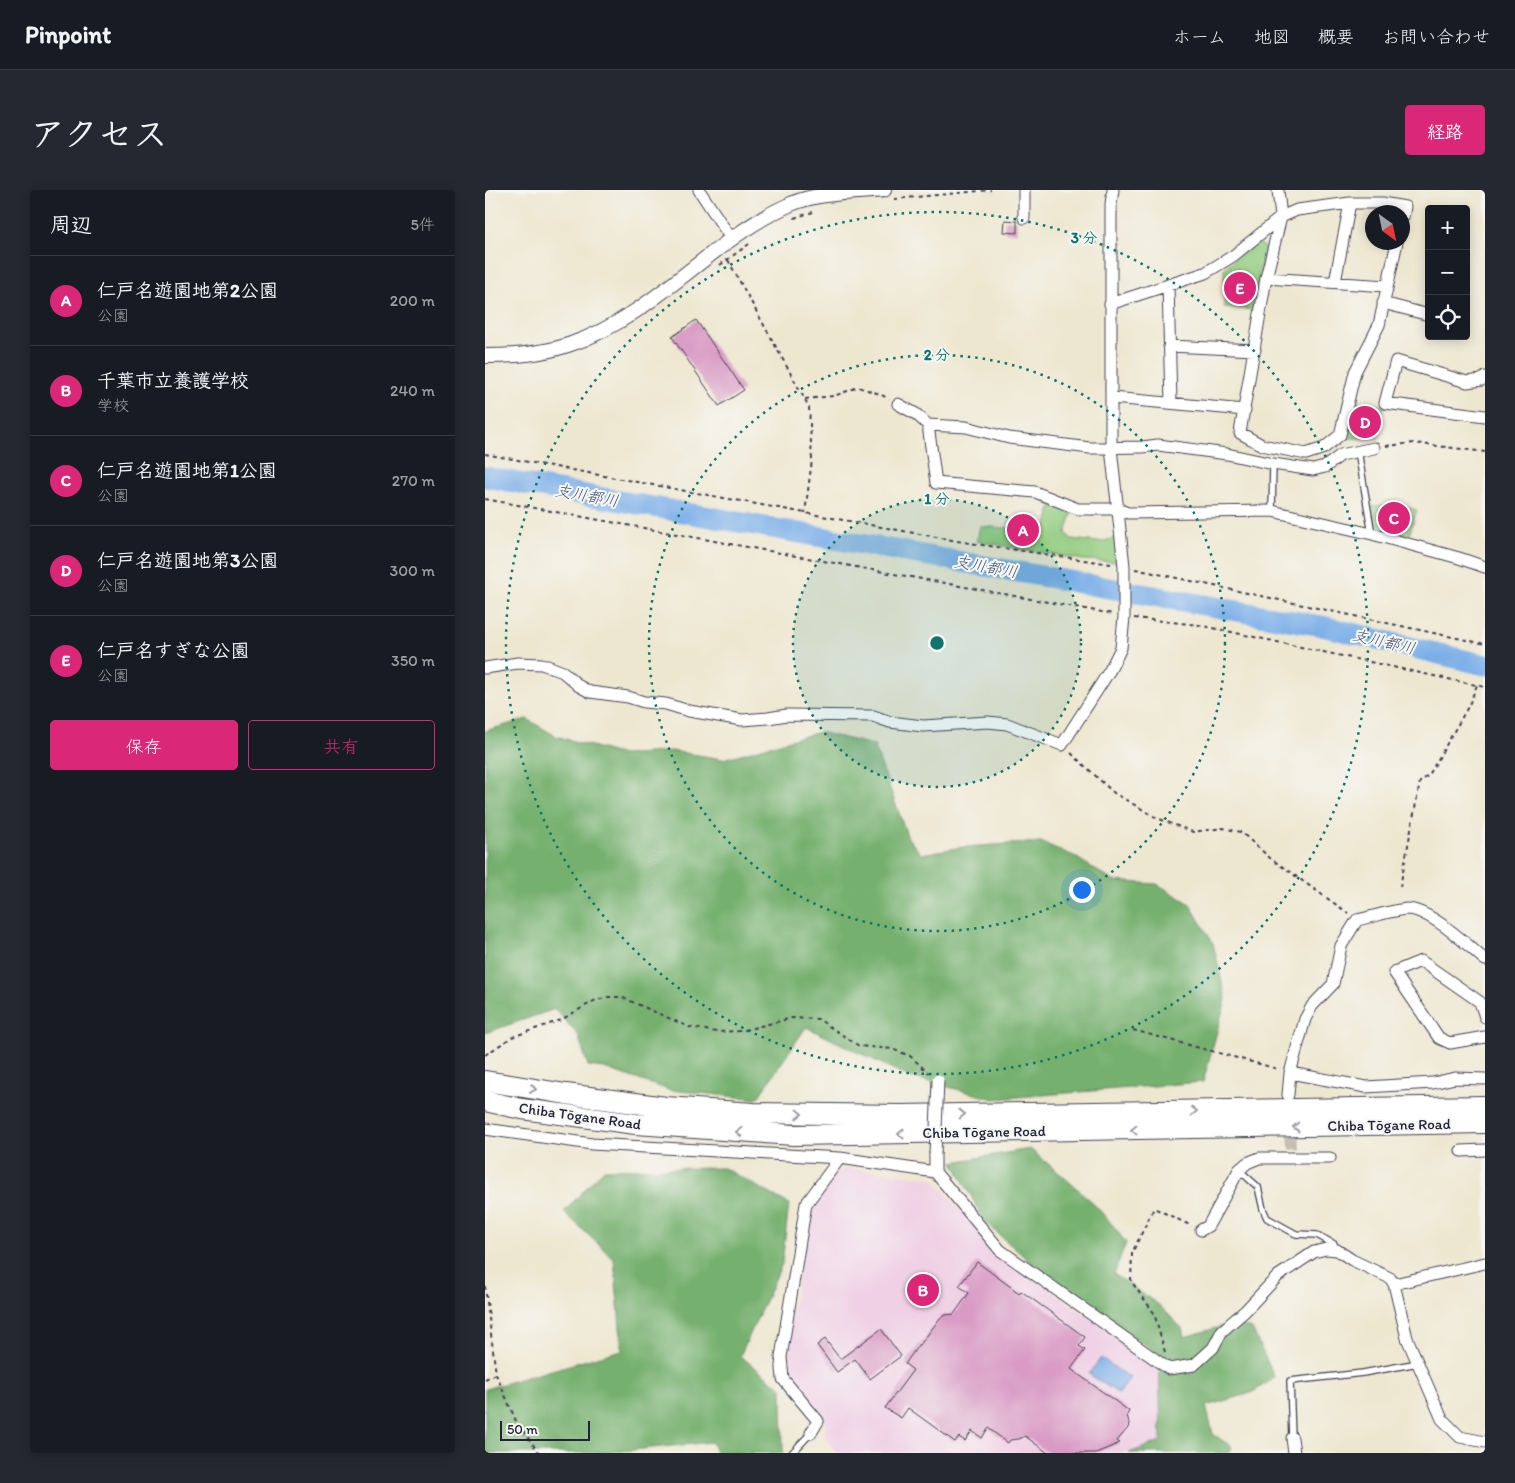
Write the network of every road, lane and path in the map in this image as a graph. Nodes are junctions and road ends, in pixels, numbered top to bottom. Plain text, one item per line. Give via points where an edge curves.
1 (714, 190) edge
2 (991, 190) edge
3 (1023, 190) edge
4 (1113, 190) edge
5 (1278, 190) edge
6 (828, 193) edge
7 (703, 195) edge
8 (885, 195) edge
9 (1349, 203) junction
10 (1394, 205) edge
11 (818, 210) dead end
12 (1281, 217) junction
13 (1025, 218) dead end
14 (792, 219) dead end
15 (750, 243) dead end
16 (727, 249) junction
17 (1395, 250) edge
18 (720, 265) dead end
19 (1266, 278) junction
20 (1335, 282) junction
21 (1168, 285) junction
22 (1387, 286) junction
23 (1383, 303) junction
24 (1110, 304) junction
25 (1425, 314) edge
26 (1169, 346) junction
27 (1255, 350) junction
28 (485, 356) edge
29 (1485, 377) edge
30 (1112, 398) junction
31 (805, 399) junction
32 (1171, 403) junction
33 (898, 404) joint
34 (1245, 410) junction
35 (1485, 416) edge
36 (928, 425) junction
37 (1111, 448) junction
38 (1374, 448) joint
39 (1358, 451) junction
40 (1485, 452) edge
41 (485, 454) edge
42 (1273, 464) junction
43 (485, 499) edge
44 (1118, 509) junction
45 (1272, 511) junction
46 (805, 513) junction
47 (1372, 534) junction
48 (1124, 566) junction
49 (1485, 567) edge
50 (1124, 617) junction
51 (1485, 644) edge
52 (485, 668) edge
53 (1477, 685) junction
54 (1485, 687) edge
55 (1062, 745) junction
56 (1400, 887) dead end
57 (1357, 920) junction
58 (1485, 960) edge
59 (1483, 1000) edge
60 (1485, 1017) edge
61 (1133, 1030) dead end
62 (1485, 1036) edge
63 (485, 1055) edge
64 (1290, 1073) junction
65 (1485, 1079) edge
66 (938, 1080) joint
67 (485, 1082) edge
68 (1288, 1095) dead end
69 (485, 1101) edge
70 (1485, 1106) edge
71 (1485, 1123) edge
72 (485, 1129) edge
73 (1461, 1150) dead end
74 (1485, 1150) edge
75 (839, 1158) junction
76 (1330, 1158) dead end
77 (1239, 1170) junction
78 (935, 1172) junction
79 (1201, 1230) joint
80 (1337, 1250) junction
81 (1485, 1263) edge
82 (1394, 1284) junction
83 (485, 1286) edge
84 (1418, 1363) junction
85 (1169, 1369) junction
86 (496, 1374) junction
87 (485, 1378) edge
88 (811, 1433) joint
89 (1292, 1438) joint
90 (1485, 1442) edge
91 (539, 1453) edge
92 (792, 1453) edge
93 (1294, 1453) edge

1 - 7 street
2 - 8 path
3 - 13 street
4 - 24 street
5 - 12 street
6 - 8 street
6 - 16 street via 792,203 773,213
7 - 16 street
9 - 10 street
9 - 12 street via 1297,210
9 - 20 street
11 - 14 path
12 - 19 street
12 - 21 street via 1212,269
15 - 16 path
16 - 18 path
16 - 28 street via 628,316 589,337 535,354
16 - 31 path
17 - 22 street
19 - 20 street
19 - 27 street
20 - 22 street
21 - 24 street
21 - 26 street
22 - 23 street
23 - 25 street
23 - 34 street via 1379,325 1355,372 1340,435 1325,448 1306,454 1262,445 1240,433
24 - 30 street
26 - 27 street
26 - 32 street
27 - 34 street
29 - 35 street via 1467,382 1396,361 1385,403
30 - 32 street
30 - 37 street
31 - 33 path via 834,396 858,387
31 - 46 path via 809,407 812,460
32 - 34 street
33 - 36 street
36 - 37 street via 966,428 1009,438
36 - 44 street via 936,483 1035,492 1078,509
37 - 42 street via 1158,445
37 - 44 street
38 - 39 street
38 - 40 path via 1414,443
39 - 42 street via 1341,455 1325,467 1313,470
39 - 47 lane
41 - 46 path
42 - 45 lane
43 - 50 path
44 - 45 street via 1128,513
44 - 48 street
45 - 47 street
46 - 48 path via 963,542
47 - 49 street
48 - 50 street
48 - 51 path
50 - 53 path via 1199,625
50 - 55 street via 1117,659
52 - 55 street via 518,663 542,664 563,672 590,692 742,720 787,715 873,716 923,726 988,722 1007,724
53 - 54 path
53 - 56 path via 1429,775 1420,782
55 - 57 path via 1114,793 1157,818 1193,832 1223,828 1241,832 1271,858
57 - 58 street via 1408,909 1422,913 1433,918
57 - 64 street via 1341,946 1333,984 1312,1006 1305,1019
59 - 60 street
59 - 62 street via 1421,961 1394,972 1439,1038 1450,1043
61 - 64 path
63 - 66 path via 512,1037 561,1020 594,1001 621,997 689,1027 717,1032 741,1032 793,1018 818,1018 859,1046 892,1049 910,1056
64 - 65 street via 1366,1087 1433,1084 1455,1078
64 - 68 street
66 - 78 street, bridge
67 -> 70 highway, Chiba Tōgane Road via 665,1107 753,1113 901,1115
71 -> 69 highway, Chiba Tōgane Road via 794,1135 636,1124
72 - 75 street via 592,1144
73 - 74 street
75 - 78 street
75 - 88 street via 806,1204 781,1357 783,1379 818,1421
76 - 77 street via 1259,1158 1247,1162
77 - 79 street via 1208,1226
77 - 80 lane via 1258,1187 1267,1218 1296,1234 1317,1235 1334,1244
78 - 85 street via 1000,1250
79 - 85 path via 1154,1208 1132,1253 1131,1281 1154,1313
80 - 82 street via 1390,1278
80 - 85 street via 1314,1252 1278,1276 1222,1331 1213,1348 1194,1365
81 - 82 street
82 - 84 street via 1407,1338
83 - 86 path
84 - 89 lane via 1290,1381
84 - 90 street via 1442,1419 1460,1437
86 - 87 path
86 - 91 path via 516,1421
88 - 92 lane
89 - 93 street

